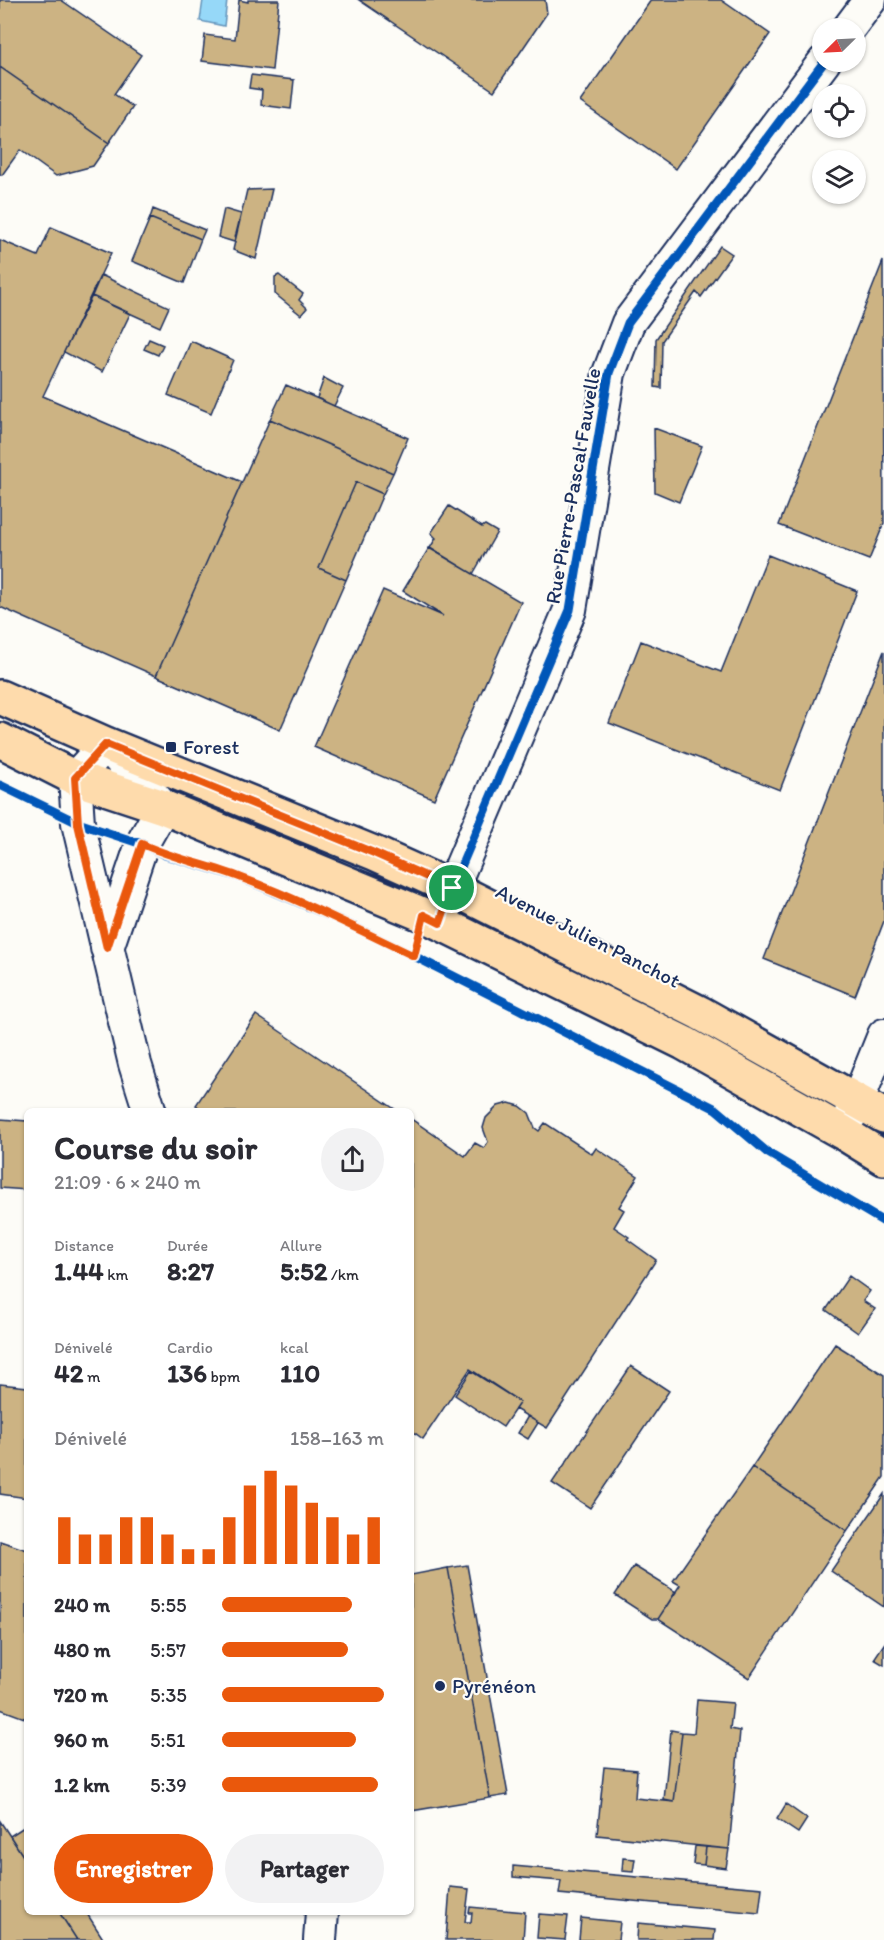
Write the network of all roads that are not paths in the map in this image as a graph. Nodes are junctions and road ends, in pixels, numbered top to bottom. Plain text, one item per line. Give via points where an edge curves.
1 (870, 0) edge
2 (856, 18) edge
3 (816, 72) edge
4 (0, 697) edge
5 (0, 740) edge
6 (106, 744) junction
7 (75, 778) junction
8 (163, 807) junction
9 (452, 888) junction
10 (440, 923) junction
11 (107, 948) junction
12 (884, 1035) edge
13 (149, 1108) edge
14 (871, 1108) edge
15 (842, 1132) junction
16 (884, 1158) edge
17 (322, 1915) edge
18 (320, 1940) edge

1 - 2 street
3 - 9 street, Rue Pierre-Pascal Fauvelle via 628,323 609,373 570,610
4 - 6 main road, Avenue Julien Panchot
5 - 7 main road
6 - 7 street
6 - 8 street
6 - 9 main road, Avenue Julien Panchot
7 - 8 main road
7 - 11 street via 78,824
8 - 10 main road
8 - 11 street via 142,844
9 - 10 street, Rue Pierre-Pascal Fauvelle
9 - 14 main road, Avenue Julien Panchot via 700,1013
10 - 15 main road via 684,1043
11 - 13 street
12 - 14 street
14 - 15 street
15 - 16 main road
17 - 18 street

